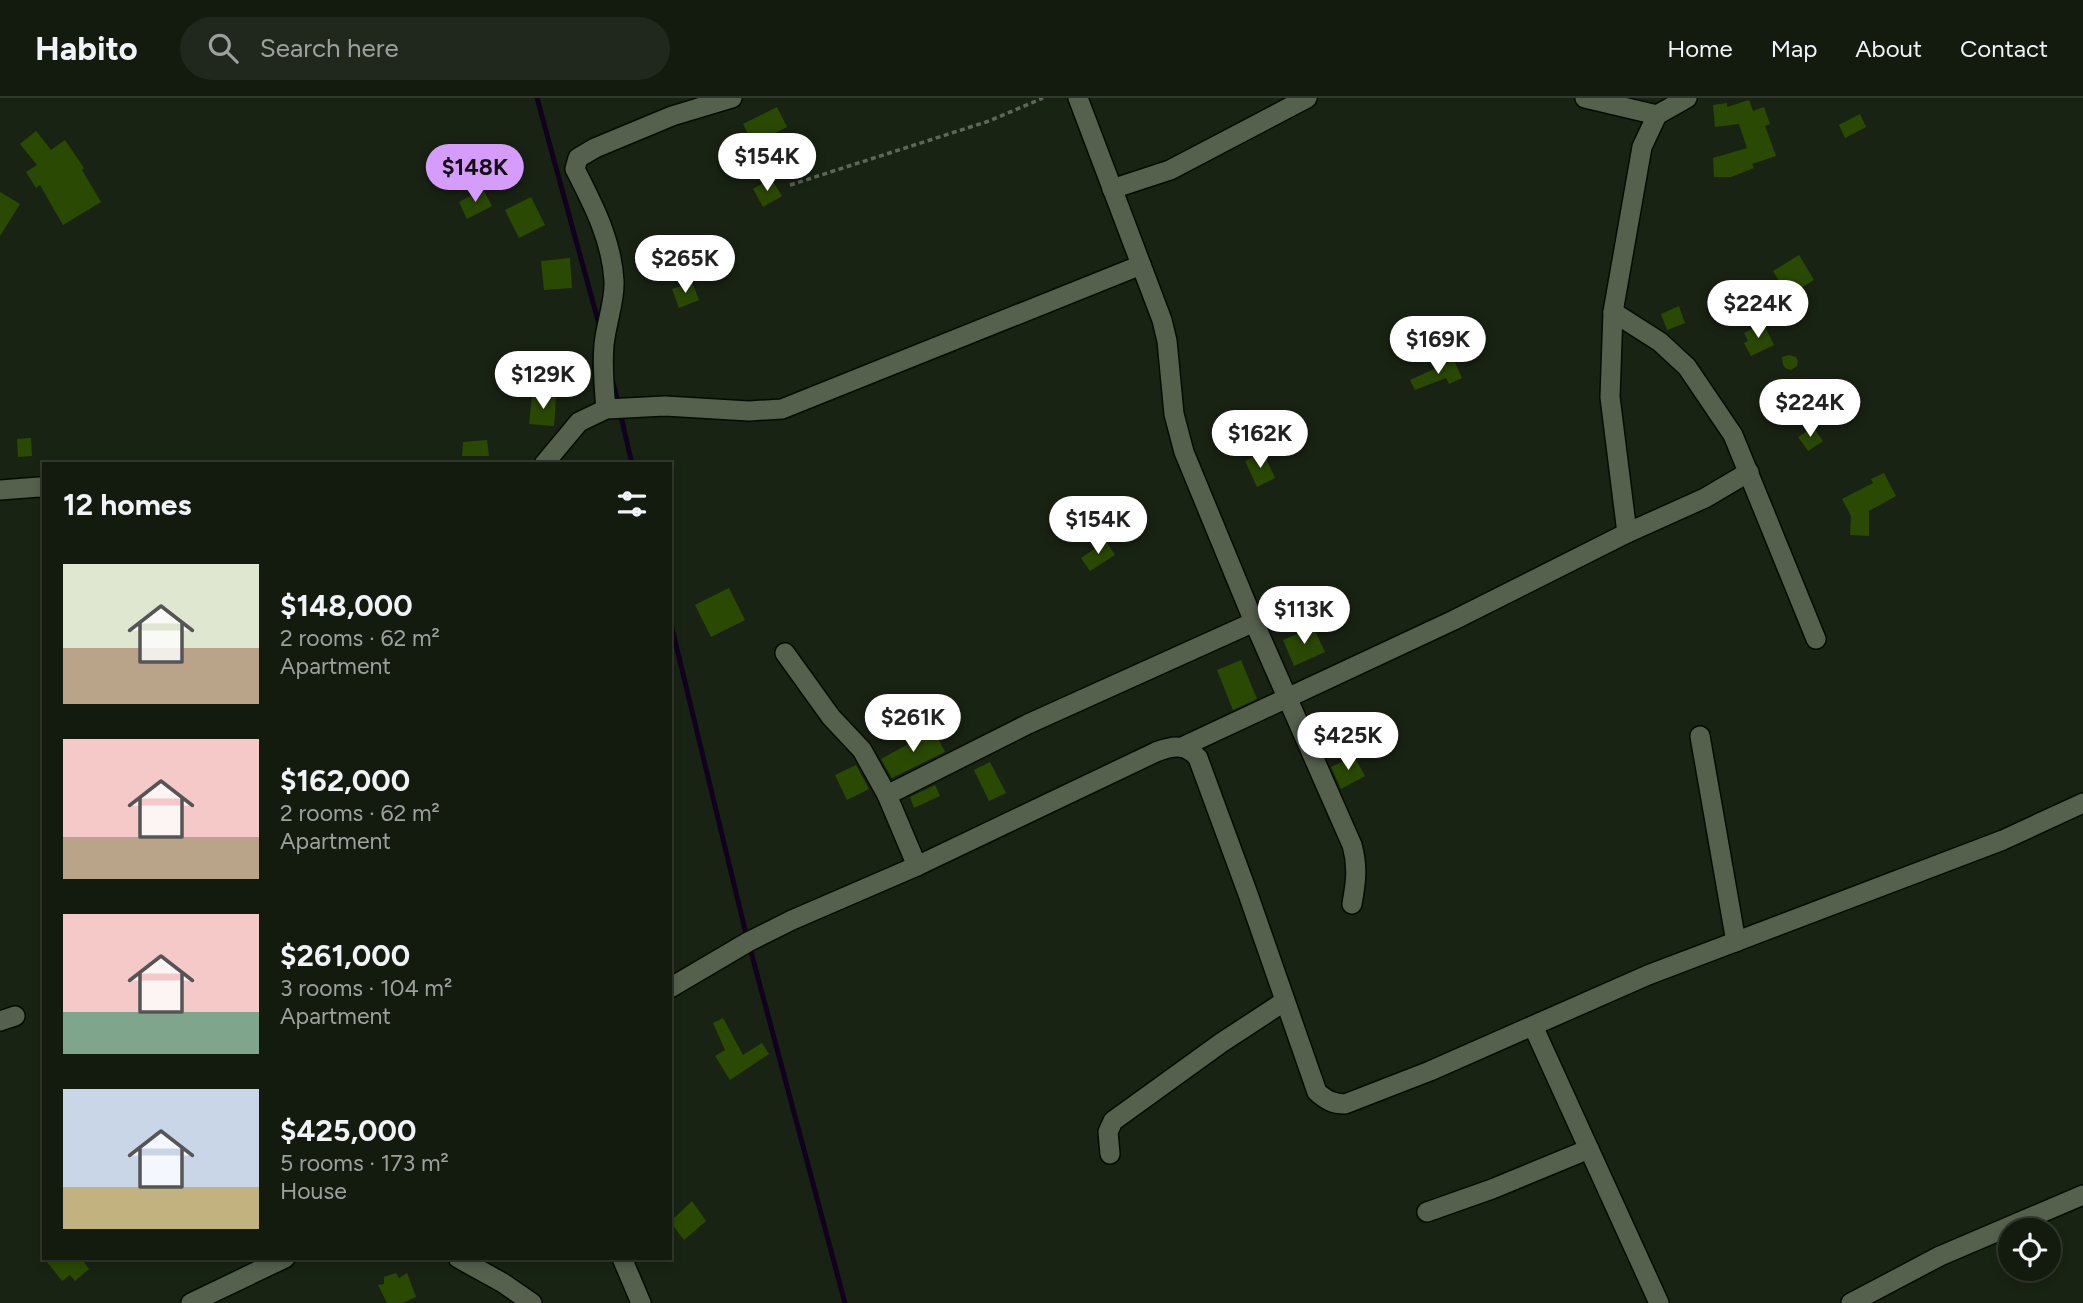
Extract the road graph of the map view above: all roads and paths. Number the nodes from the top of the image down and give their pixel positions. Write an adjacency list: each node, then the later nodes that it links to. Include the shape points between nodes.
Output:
1 (732, 98): 13 (street, via 607,142 575,164 613,265 604,343)
2 (1043, 98): 9 (path, via 989,121)
3 (1078, 98): 10 (street)
4 (1307, 98): 10 (street, via 1170,170)
5 (1585, 98): 7 (street)
6 (1687, 98): 8 (street)
7 (1617, 103): 8 (street)
8 (1657, 115): 12 (street, via 1642,147)
9 (790, 185)
10 (1112, 189): 11 (street)
11 (1142, 265): 13 (street, via 782,409); 19 (street, via 1167,341 1174,414 1184,452)
12 (1613, 312): 15 (street, via 1660,342 1687,367 1733,435); 18 (street, via 1610,397)
13 (606, 409): 14 (street, via 579,422)
14 (546, 462)
15 (1749, 472): 18 (street, via 1705,498); 20 (street)
16 (42, 488): 17 (street)
17 (0, 490)
18 (1627, 533): 22 (street)
19 (1254, 622): 22 (street); 25 (street, via 1028,724)
20 (1816, 639)
21 (785, 653): 25 (street, via 831,717 862,750)
22 (1287, 697): 24 (street); 28 (street, via 1352,845 1357,861)
23 (1700, 736): 29 (street)
24 (1182, 747): 27 (street, via 1156,752); 31 (street, via 1198,758)
25 (887, 795): 27 (street)
26 (2083, 803): 29 (street, via 2003,840)
27 (917, 866): 30 (street, via 781,926)
28 (1352, 904)
29 (1736, 942): 32 (street)
30 (672, 987)
31 (1285, 1001): 32 (street, via 1317,1092 1335,1104 1378,1092); 34 (street, via 1113,1121 1108,1132)
32 (1533, 1026): 33 (street)
33 (1589, 1149): 36 (street); 44 (street)
34 (1110, 1154)
35 (2083, 1195): 40 (street, via 1940,1256)
36 (1427, 1212)
37 (281, 1260): 41 (street)
38 (462, 1260): 42 (street)
39 (623, 1260): 43 (street)
40 (1860, 1301)
41 (191, 1303)
42 (532, 1303)
43 (641, 1303)
44 (1659, 1303)

